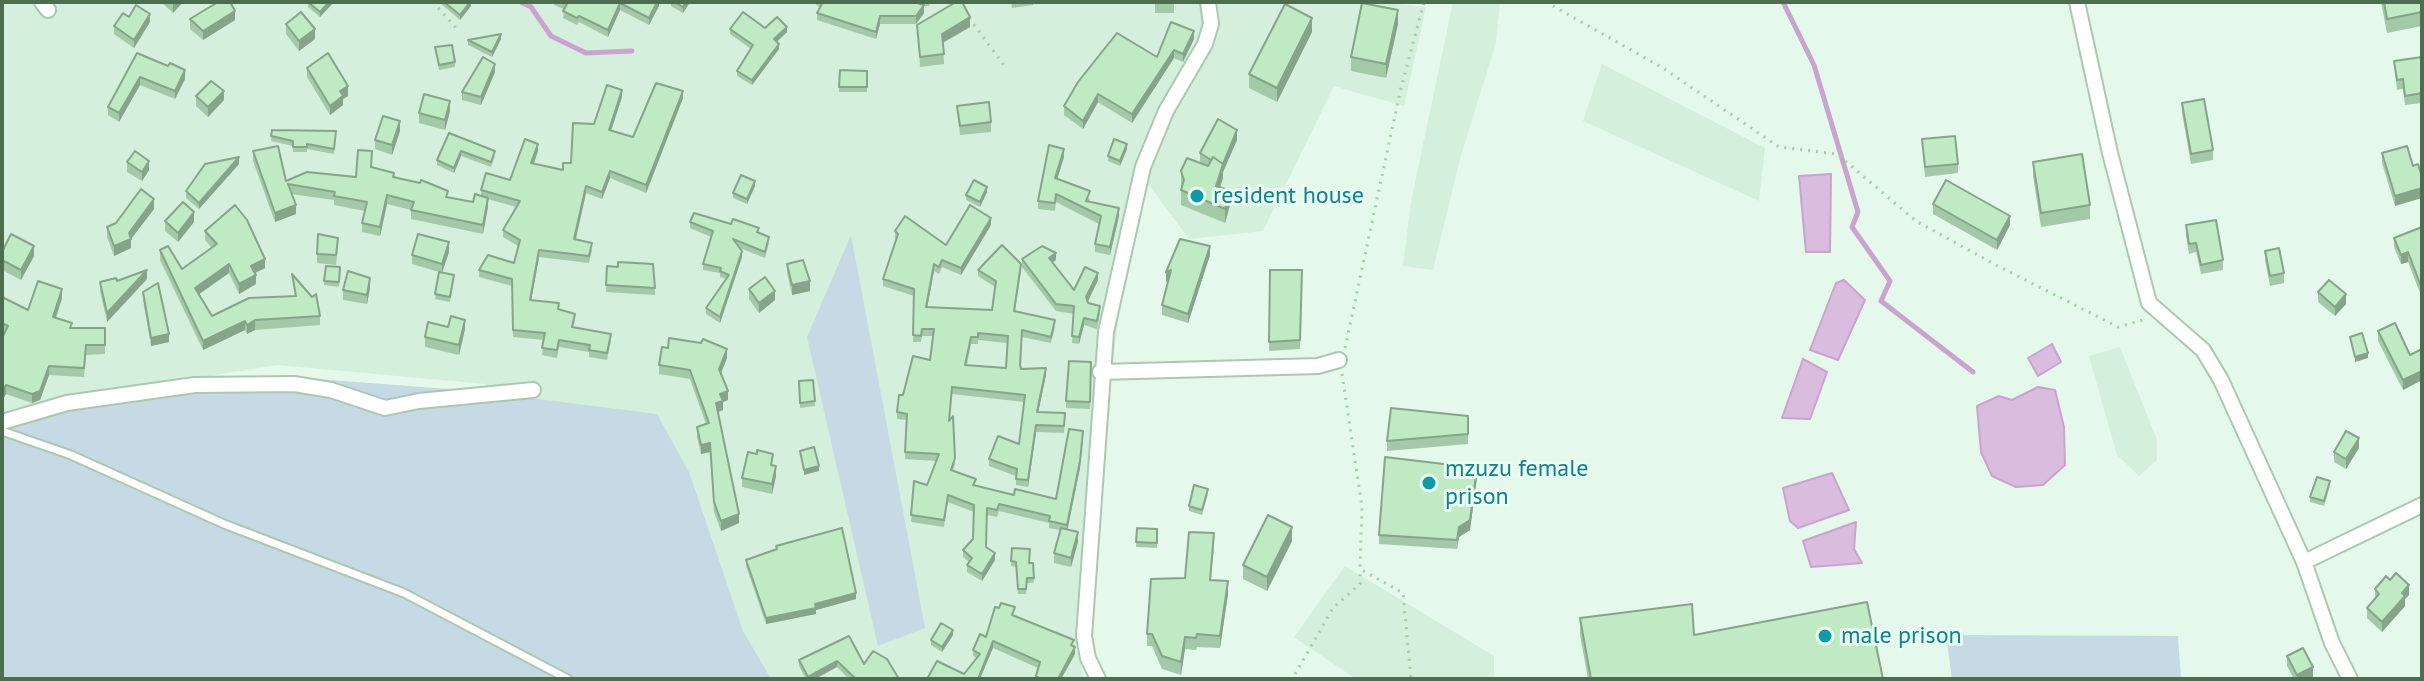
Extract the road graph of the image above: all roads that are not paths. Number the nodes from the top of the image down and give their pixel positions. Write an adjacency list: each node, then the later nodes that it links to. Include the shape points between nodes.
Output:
1 (1208, 2): 4 (street, via 1211,24 1205,44 1166,111 1143,167 1112,294)
2 (2077, 2): 9 (street, via 2146,292 2159,313 2203,350 2221,380)
3 (1339, 360): 4 (street, via 1318,366)
4 (1100, 372): 11 (street, via 1084,636)
5 (533, 390): 6 (street, via 385,408 278,382 195,385 67,403)
6 (2, 422)
7 (2, 431): 10 (lane, via 414,598)
8 (2422, 505): 9 (street)
9 (2304, 562): 12 (street)
10 (568, 679)
11 (1098, 679)
12 (2350, 679)

